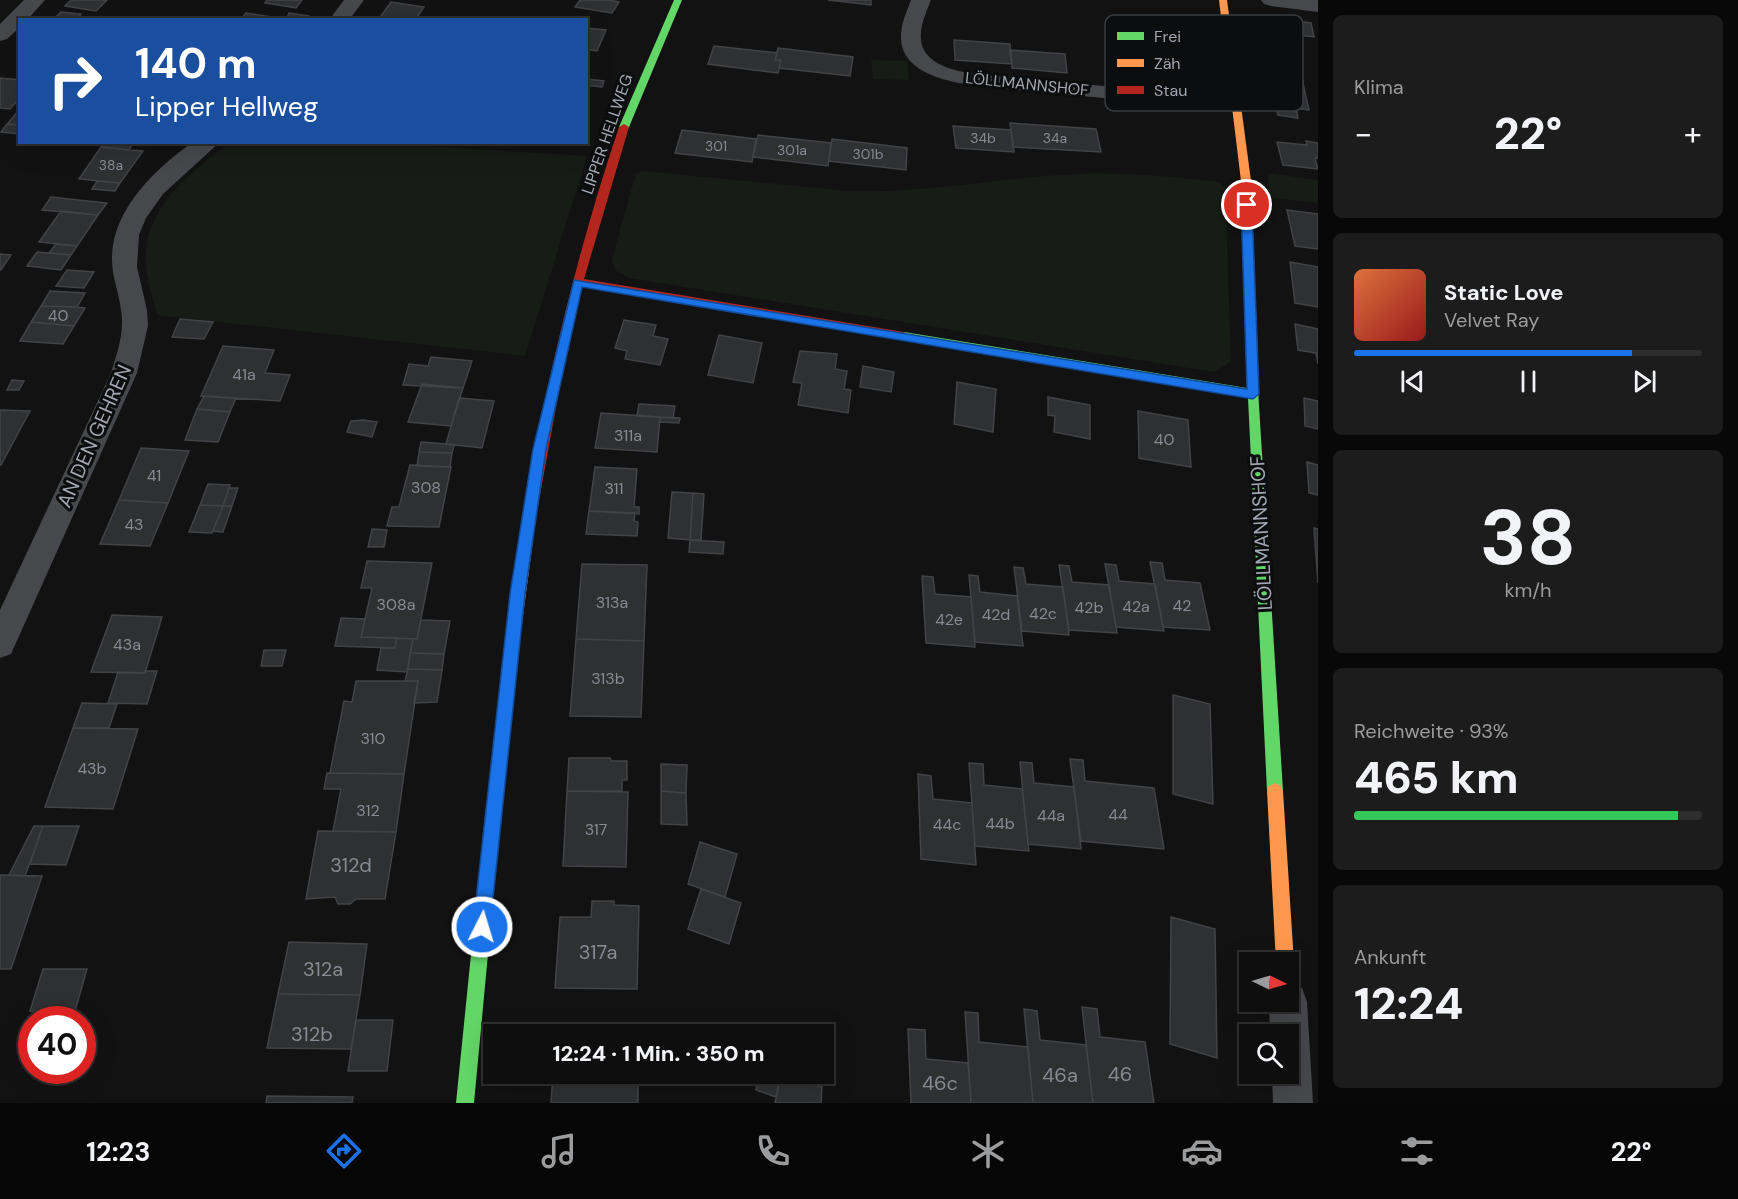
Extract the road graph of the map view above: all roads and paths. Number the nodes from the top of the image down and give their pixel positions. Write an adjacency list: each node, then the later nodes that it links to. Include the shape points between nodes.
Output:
1 (35, 0): 10 (street)
2 (354, 0): 9 (street)
3 (678, 0): 14 (street, LIPPER HELLWEG, via 612,163)
4 (921, 0): 11 (street, LÖLLMANNSHOF, via 911,40 923,61 937,70 959,78)
5 (1223, 0): 8 (street, LÖLLMANNSHOF)
6 (1271, 0): 7 (street)
7 (1318, 6)
8 (1225, 15)
9 (340, 18)
10 (0, 35)
11 (1105, 92)
12 (1237, 111): 15 (street, LÖLLMANNSHOF, via 1246,181)
13 (207, 144): 16 (street, AN DEN GEHREN, via 163,179 134,220 124,252 135,312 124,373)
14 (578, 282): 15 (street); 19 (street, LIPPER HELLWEG, via 539,449 514,616)
15 (1253, 394): 17 (street, LÖLLMANNSHOF)
16 (0, 644)
17 (1285, 952)
18 (1288, 1012): 20 (street)
19 (465, 1103)
20 (1293, 1103)

